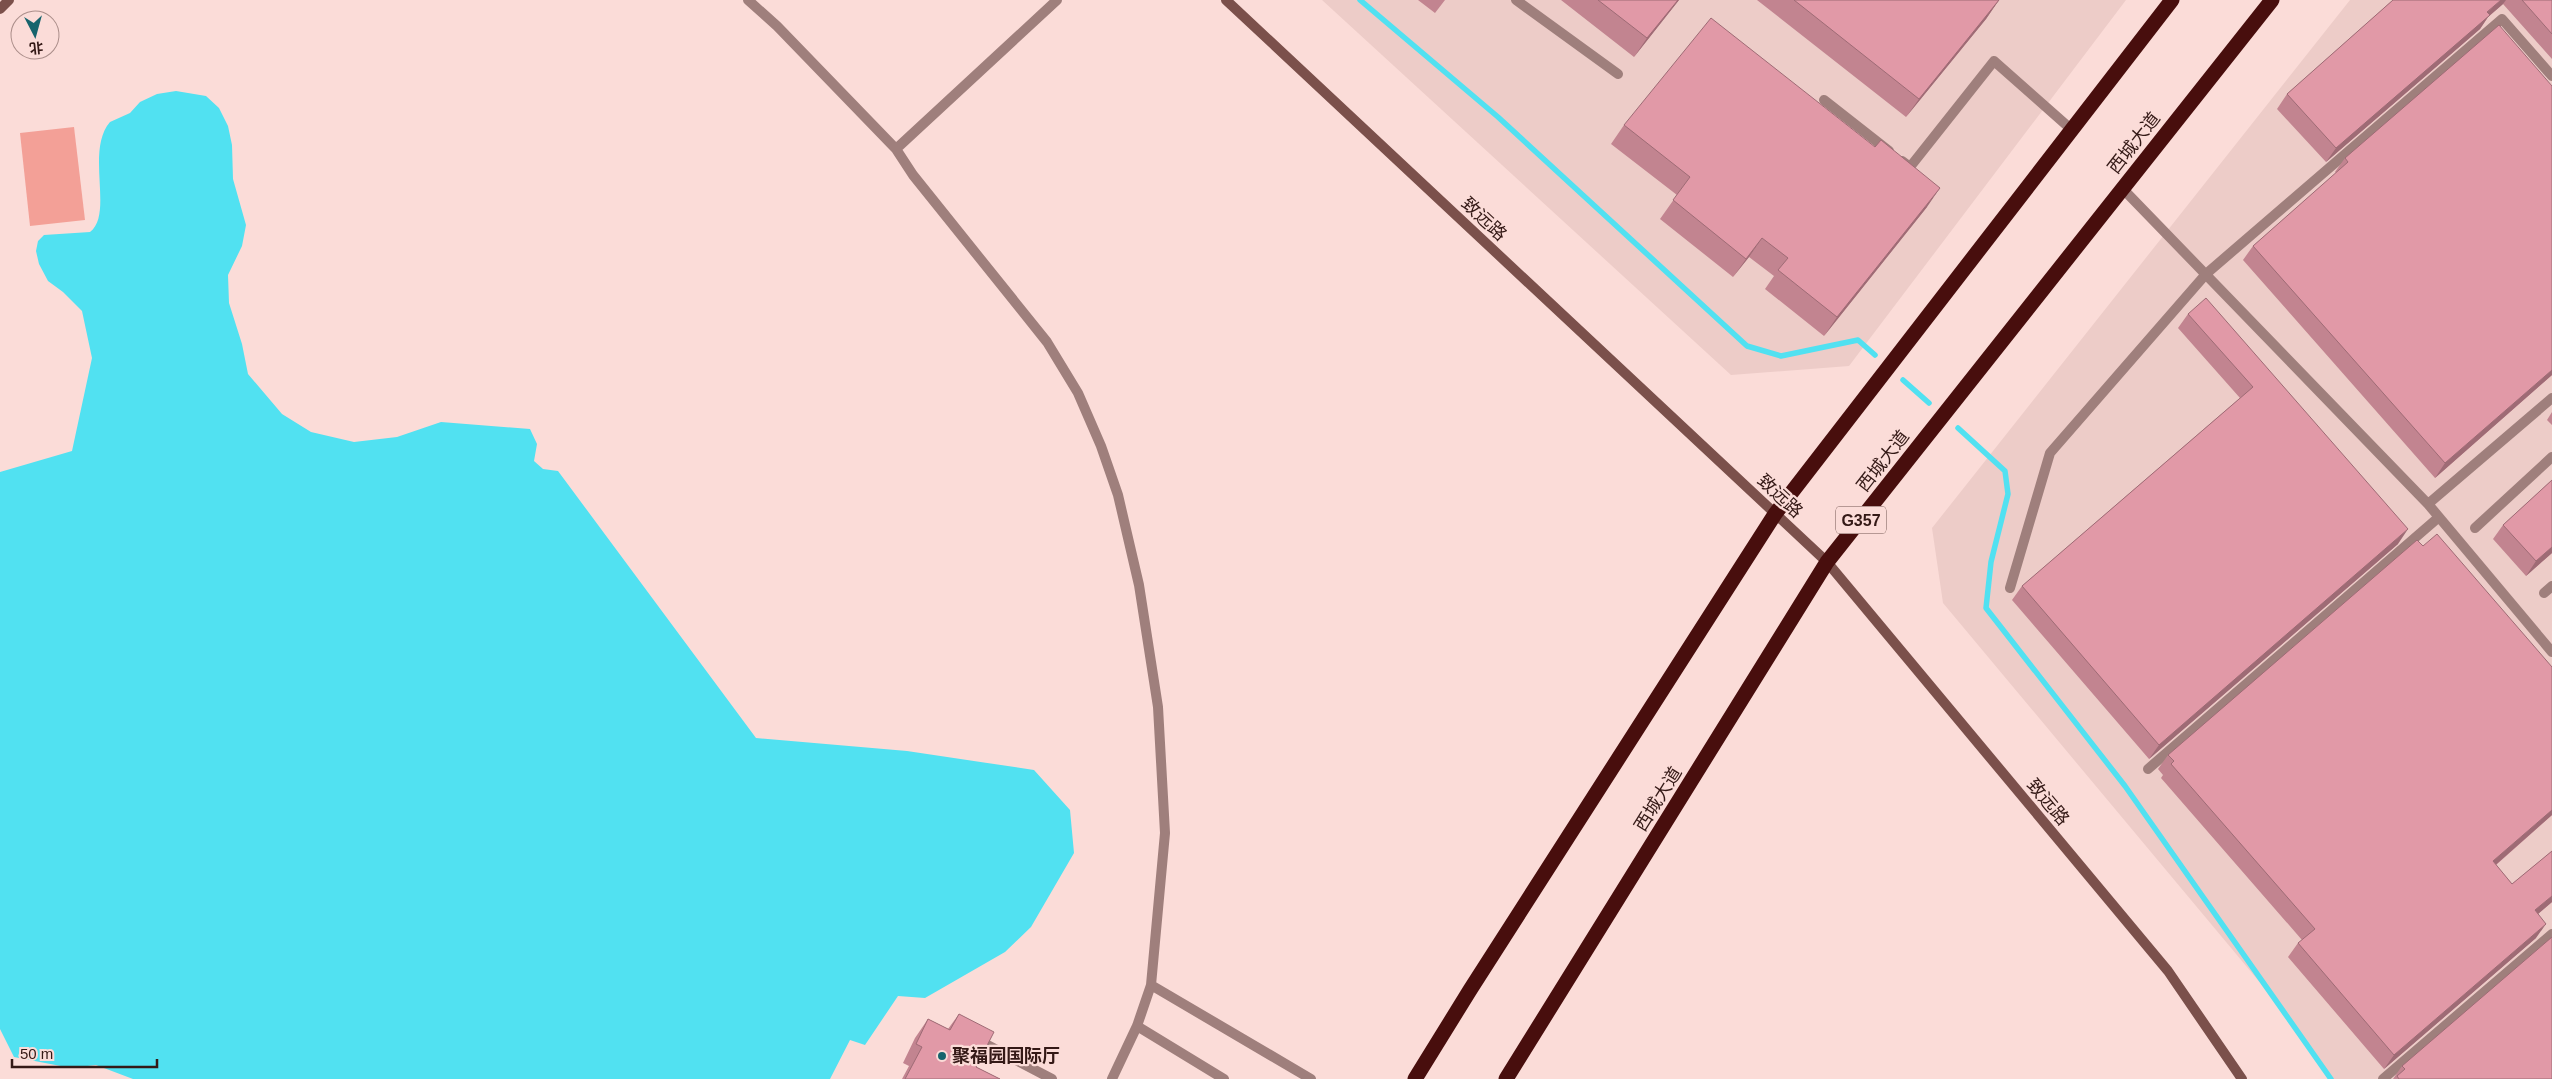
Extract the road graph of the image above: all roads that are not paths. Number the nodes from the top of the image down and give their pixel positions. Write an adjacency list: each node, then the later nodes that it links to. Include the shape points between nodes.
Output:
1 (9, 0): 9 (main road)
2 (748, 0): 15 (street)
3 (1057, 0): 15 (street)
4 (1226, 0): 10 (main road, 致远路)
5 (1242, 0): 10 (main road)
6 (1516, 0): 11 (street)
7 (2172, 0): 14 (highway)
8 (2272, 0): 16 (highway, 西城大道 / G357)
9 (0, 9)
10 (1235, 9): 21 (main road, 致远路)
11 (1618, 74)
12 (2552, 76): 17 (street, via 2502,19)
13 (1824, 100): 14 (street, via 1910,167 1994,60)
14 (2072, 130): 21 (highway)
15 (896, 149): 29 (street, via 913,176 1047,342 1078,393 1102,446 1118,495 1139,585 1158,707 1165,832)
16 (2123, 189): 17 (street); 24 (highway, 西城大道 / G357)
17 (2206, 274): 20 (street); 25 (street, via 2050,453)
18 (2552, 398): 20 (street)
19 (2552, 457): 23 (street)
20 (2428, 504): 22 (street)
21 (1775, 514): 24 (main road, 致远路); 36 (highway)
22 (2440, 517): 26 (street); 27 (street)
23 (2475, 528)
24 (1827, 562): 37 (highway, 西城大道 / G357); 38 (main road, 致远路, via 2168,971)
25 (2010, 588)
26 (2552, 652)
27 (2148, 769)
28 (2552, 934): 39 (street)
29 (1151, 986): 30 (street); 35 (street)
30 (1138, 1026): 33 (street); 34 (street)
31 (964, 1034): 32 (street)
32 (1052, 1079)
33 (1112, 1079)
34 (1224, 1079)
35 (1311, 1079)
36 (1416, 1079)
37 (1506, 1079)
38 (2242, 1079)
39 (2383, 1079)

